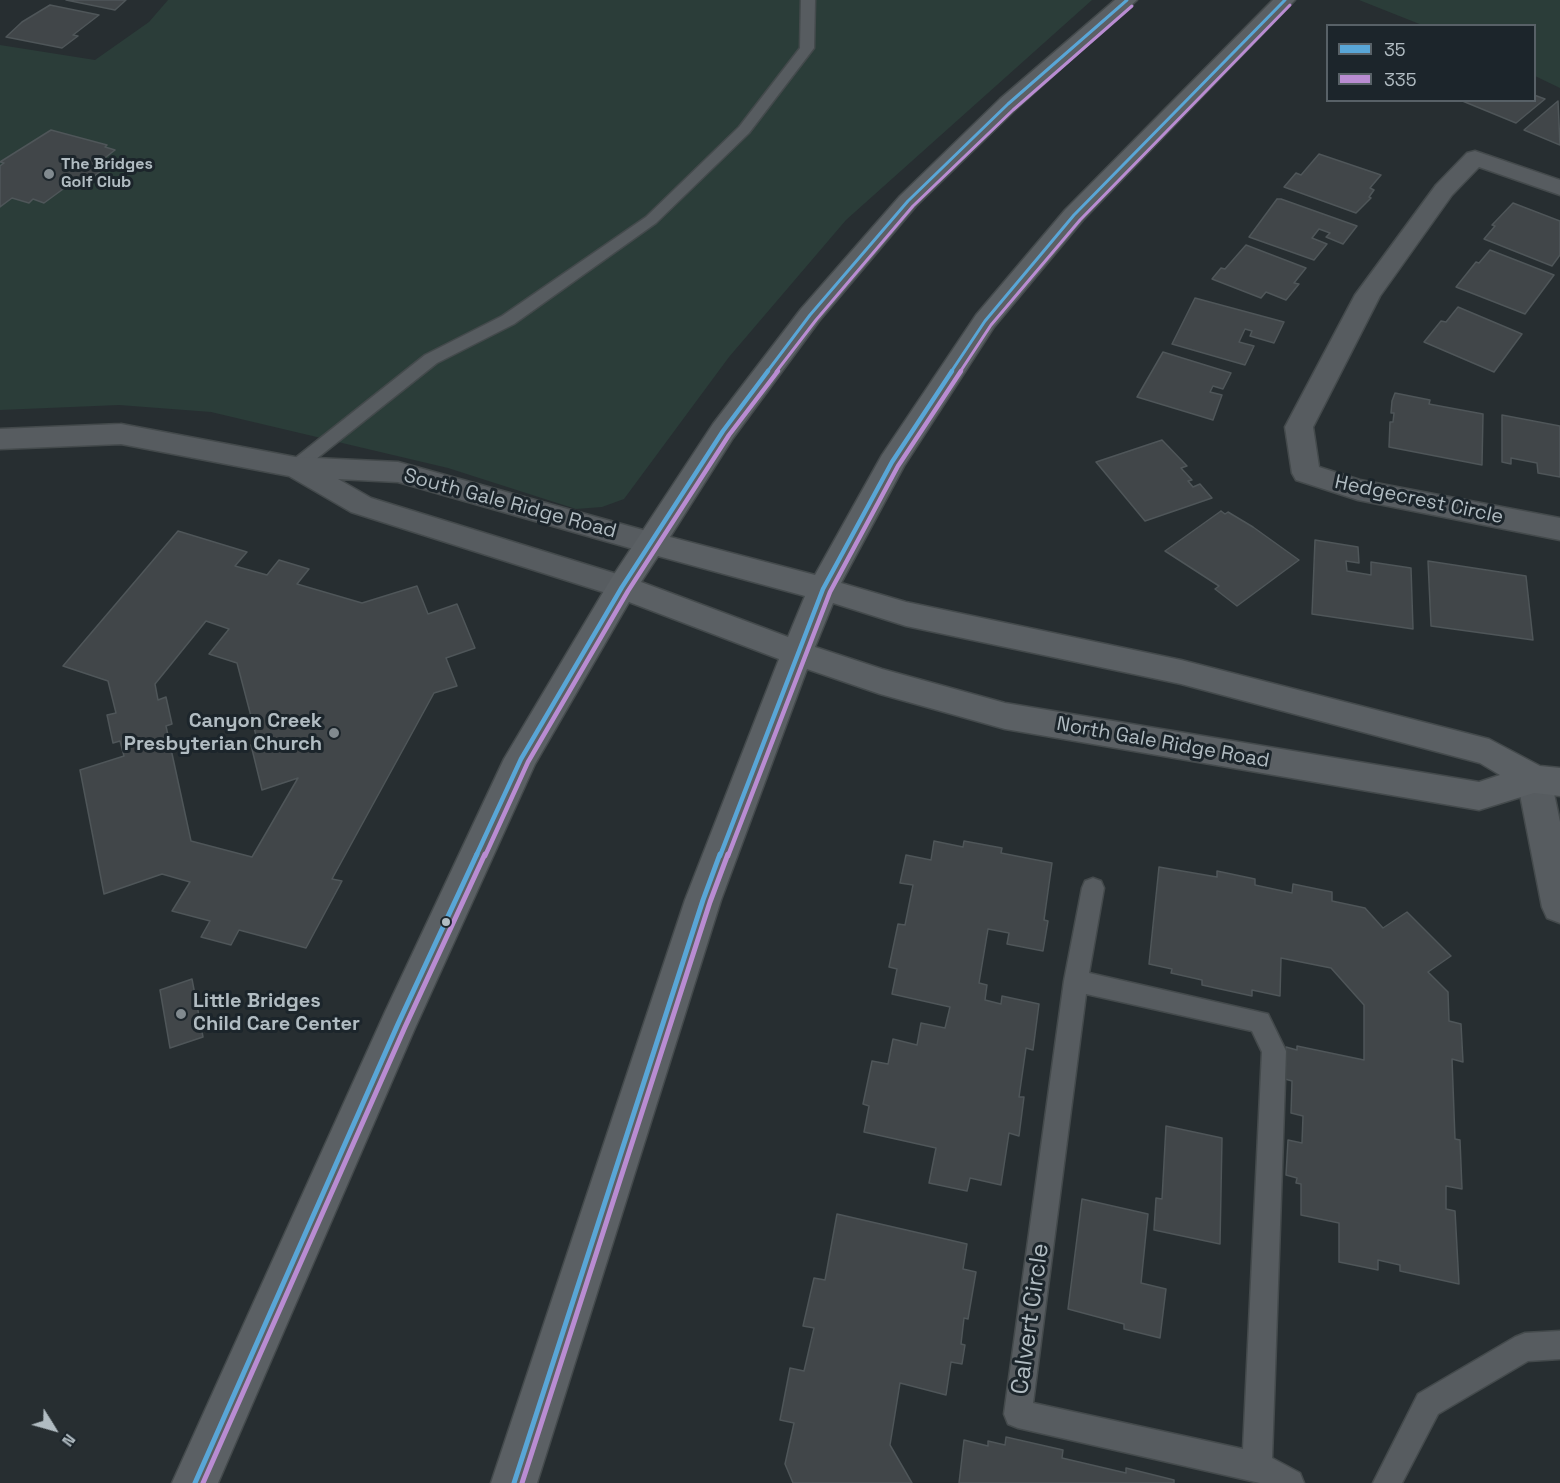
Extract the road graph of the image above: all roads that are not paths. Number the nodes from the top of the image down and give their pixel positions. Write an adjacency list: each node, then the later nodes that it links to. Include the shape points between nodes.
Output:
1 (808, 0): 6 (lane, via 807,48 744,130 651,220 508,320 431,359)
2 (1127, 0): 8 (main road, via 1008,104 908,201 810,315 723,431)
3 (1285, 0): 10 (main road, via 1074,215 985,321 892,462)
4 (1560, 188): 7 (street, Hedgecrest Circle, via 1475,158 1444,190 1368,295 1299,427 1306,473 1358,490)
5 (0, 439): 6 (street, South Gale Ridge Road, via 121,434)
6 (295, 467): 8 (street, South Gale Ridge Road, via 398,472); 9 (street, South Gale Ridge Road, via 360,505)
7 (1560, 529)
8 (651, 543): 9 (main road); 10 (main road)
9 (622, 587): 11 (main road, North Gale Ridge Road); 18 (main road, via 521,759 393,1035)
10 (823, 589): 11 (main road); 12 (main road, via 906,614 1181,672 1490,752)
11 (797, 654): 12 (main road, North Gale Ridge Road, via 1005,716 1479,796); 19 (main road, via 703,900)
12 (1547, 781): 14 (street)
13 (1093, 888): 15 (lane, Calvert Circle)
14 (1560, 907)
15 (1076, 981): 17 (lane, via 1260,1023 1274,1051); 17 (lane, Calvert Circle, via 1018,1414)
16 (1560, 1345): 21 (lane, via 1525,1347 1428,1404)
17 (1257, 1466): 20 (lane, Calvert Circle)
18 (195, 1483)
19 (514, 1483)
20 (1290, 1483)
21 (1387, 1483)

